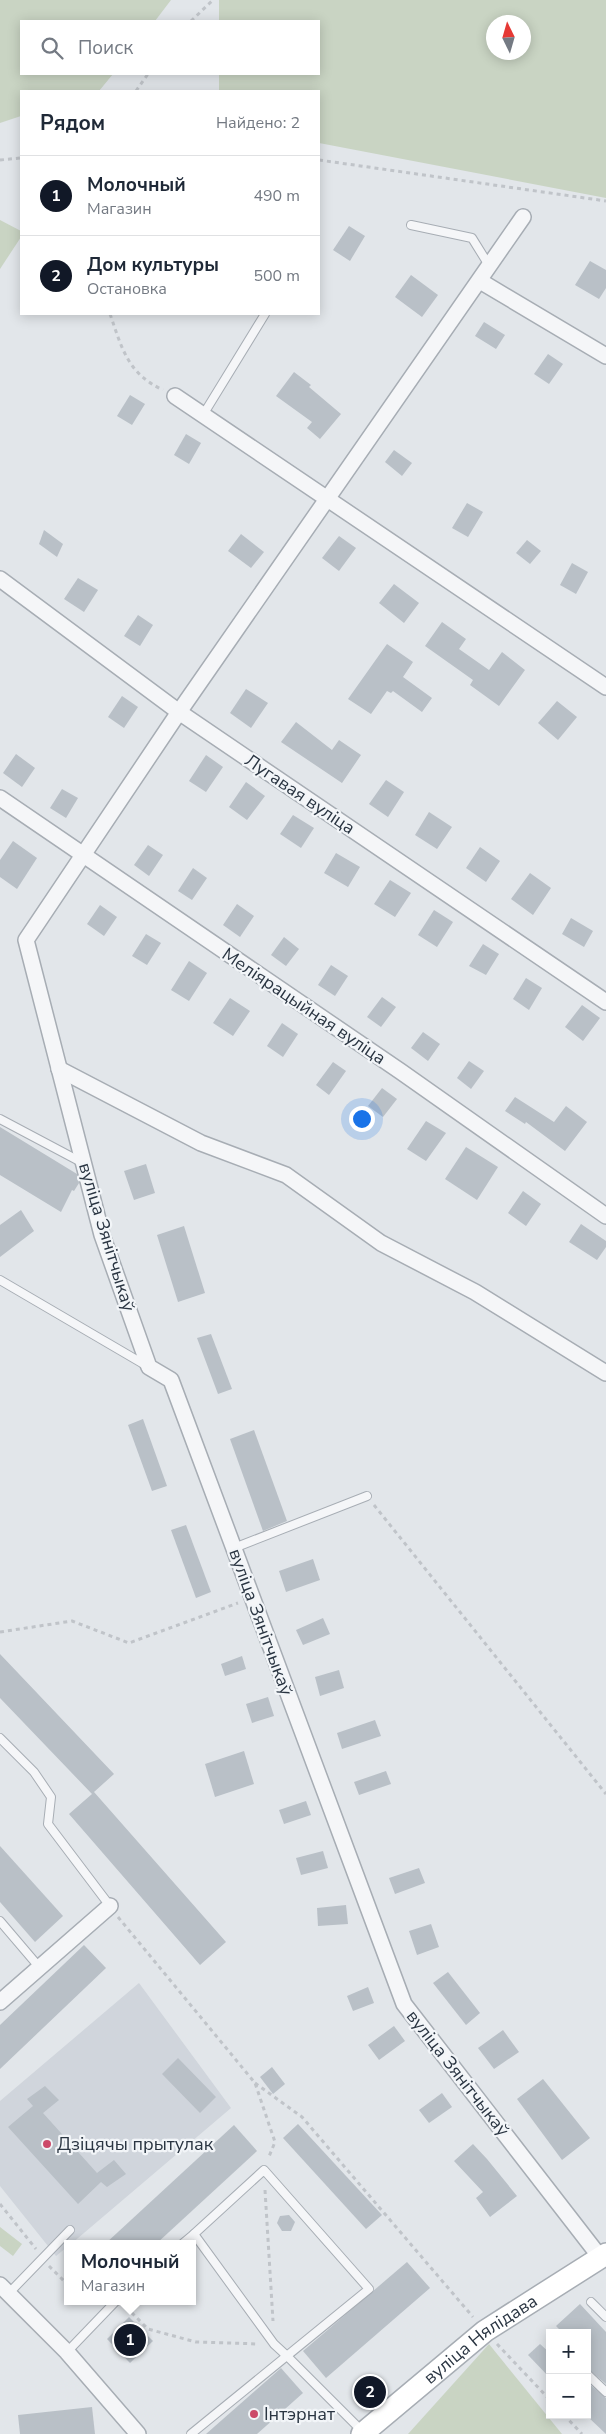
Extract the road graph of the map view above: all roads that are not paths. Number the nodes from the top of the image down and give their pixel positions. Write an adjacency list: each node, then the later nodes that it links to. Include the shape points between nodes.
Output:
1 (523, 217): 3 (street)
2 (411, 225): 3 (lane, via 472,238)
3 (490, 267): 4 (street)
4 (480, 281): 6 (street); 9 (street)
5 (264, 315): 8 (lane)
6 (606, 356)
7 (175, 396): 8 (street)
8 (203, 415): 9 (street)
9 (327, 498): 11 (street); 12 (street)
10 (0, 579): 12 (street, Лугавая вуліца)
11 (606, 687)
12 (179, 712): 14 (street); 15 (street, Лугавая вуліца)
13 (0, 798): 14 (street, Меліярацыйная вуліца)
14 (82, 856): 16 (street, вуліца Зянітчыкаў, via 26,940); 19 (street, Меліярацыйная вуліца, via 400,1071)
15 (606, 1002)
16 (59, 1069): 18 (street, вуліца Зянітчыкаў); 22 (street, via 201,1144 286,1175 381,1244 475,1292)
17 (0, 1119): 18 (lane)
18 (83, 1163): 21 (street, вуліца Зянітчыкаў, via 102,1235)
19 (606, 1216)
20 (0, 1280): 21 (lane)
21 (149, 1367): 24 (street, вуліца Зянітчыкаў, via 171,1380)
22 (606, 1373)
23 (367, 1496): 24 (lane)
24 (234, 1548): 33 (street, вуліца Зянітчыкаў, via 404,2004)
25 (0, 1738): 26 (lane, via 34,1772 51,1797 48,1824)
26 (110, 1906): 28 (street)
27 (0, 1921): 28 (lane)
28 (40, 1968): 29 (street)
29 (0, 2002)
30 (70, 2230): 34 (lane, via 43,2258)
31 (194, 2234): 32 (lane); 39 (lane, via 274,2344); 39 (lane, via 264,2170 369,2289)
32 (187, 2240)
33 (603, 2255): 42 (street, вуліца Нялідава, via 484,2331)
34 (4, 2289): 38 (street)
35 (591, 2302): 37 (lane)
36 (114, 2305): 38 (lane)
37 (606, 2317)
38 (67, 2352): 43 (street)
39 (287, 2356): 42 (lane); 44 (lane)
40 (591, 2378): 41 (lane)
41 (606, 2392)
42 (363, 2433)
43 (138, 2434)
44 (191, 2434)

